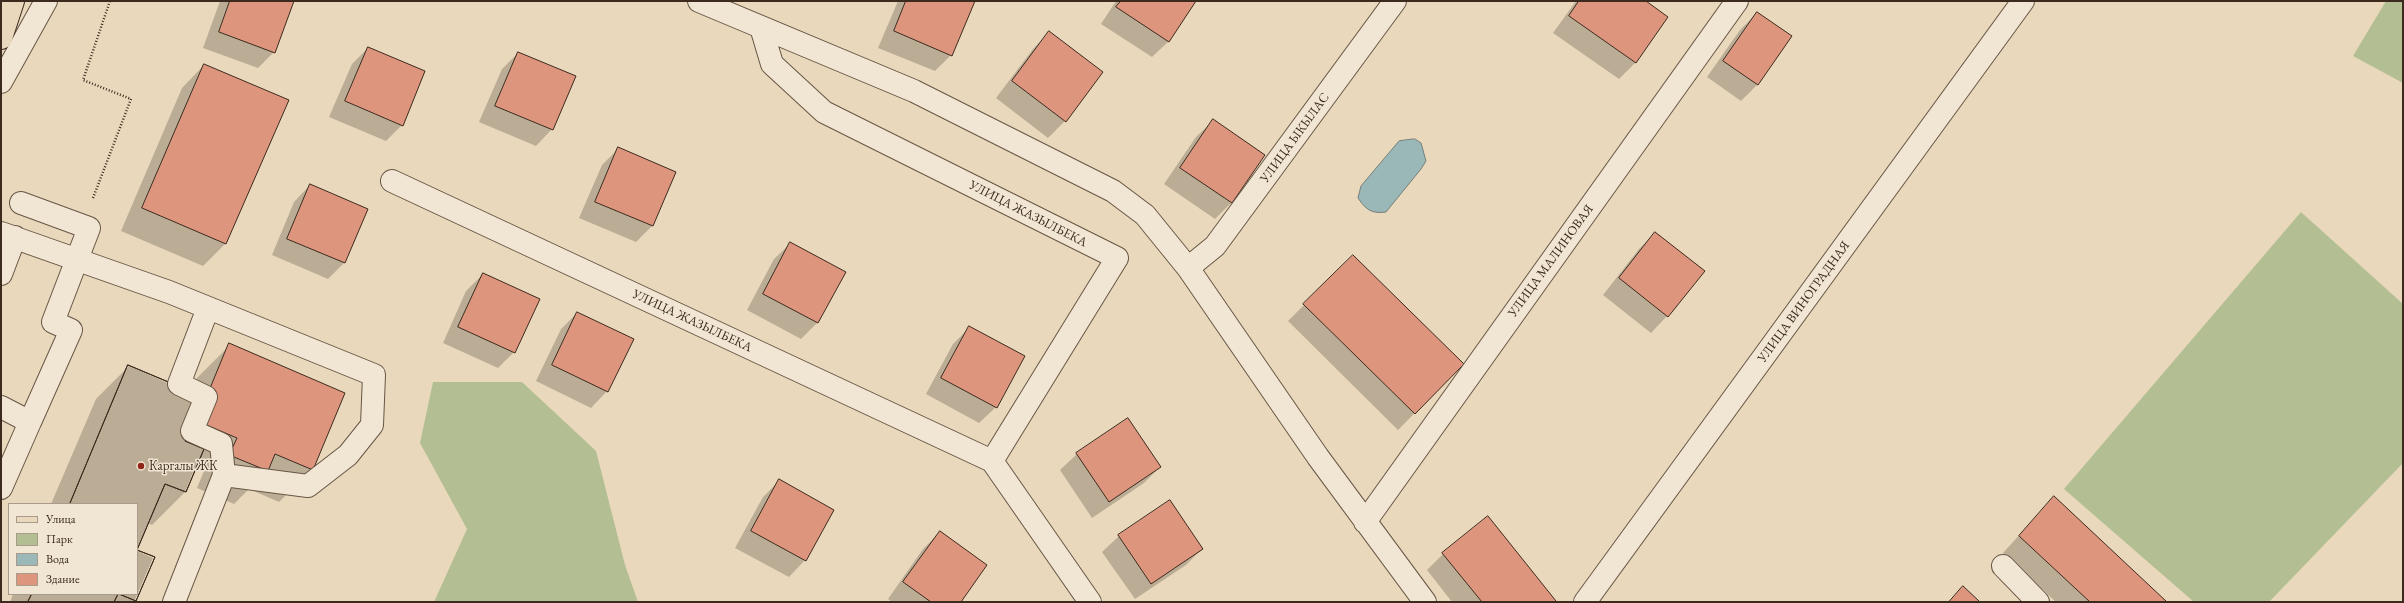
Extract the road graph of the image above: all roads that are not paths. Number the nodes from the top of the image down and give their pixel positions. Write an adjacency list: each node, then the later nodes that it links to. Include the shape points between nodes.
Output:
1 (13, 1): 8 (main road)
2 (46, 1): 9 (street)
3 (699, 1): 7 (street)
4 (1395, 1): 14 (street, УЛИЦА ЫКЫЛАС, via 1215,246)
5 (1737, 1): 22 (street, УЛИЦА МАЛИНОВАЯ)
6 (2023, 1): 27 (street, УЛИЦА ВИНОГРАДНАЯ)
7 (760, 27): 14 (street, via 914,91 1113,191 1145,215); 19 (street, УЛИЦА ЖАЗЫЛБЕКА, via 772,64 824,112 1117,258)
8 (1, 38)
9 (1, 82)
10 (392, 181): 19 (street, УЛИЦА ЖАЗЫЛБЕКА)
11 (21, 203): 13 (street, via 89,228)
12 (8, 235): 13 (street); 15 (street)
13 (78, 259): 16 (street); 18 (street, via 53,322 71,330)
14 (1188, 268): 22 (street)
15 (1, 274)
16 (208, 308): 20 (street, via 178,384 206,397 192,432 221,444); 20 (street, via 374,375 372,425 348,456 308,486)
17 (1, 407): 18 (street)
18 (30, 422): 21 (street)
19 (992, 461): 25 (street)
20 (224, 475): 24 (street)
21 (1, 488)
22 (1365, 522): 26 (street)
23 (2003, 566): 28 (street)
24 (174, 602)
25 (1090, 602)
26 (1425, 602)
27 (1585, 602)
28 (2038, 602)

